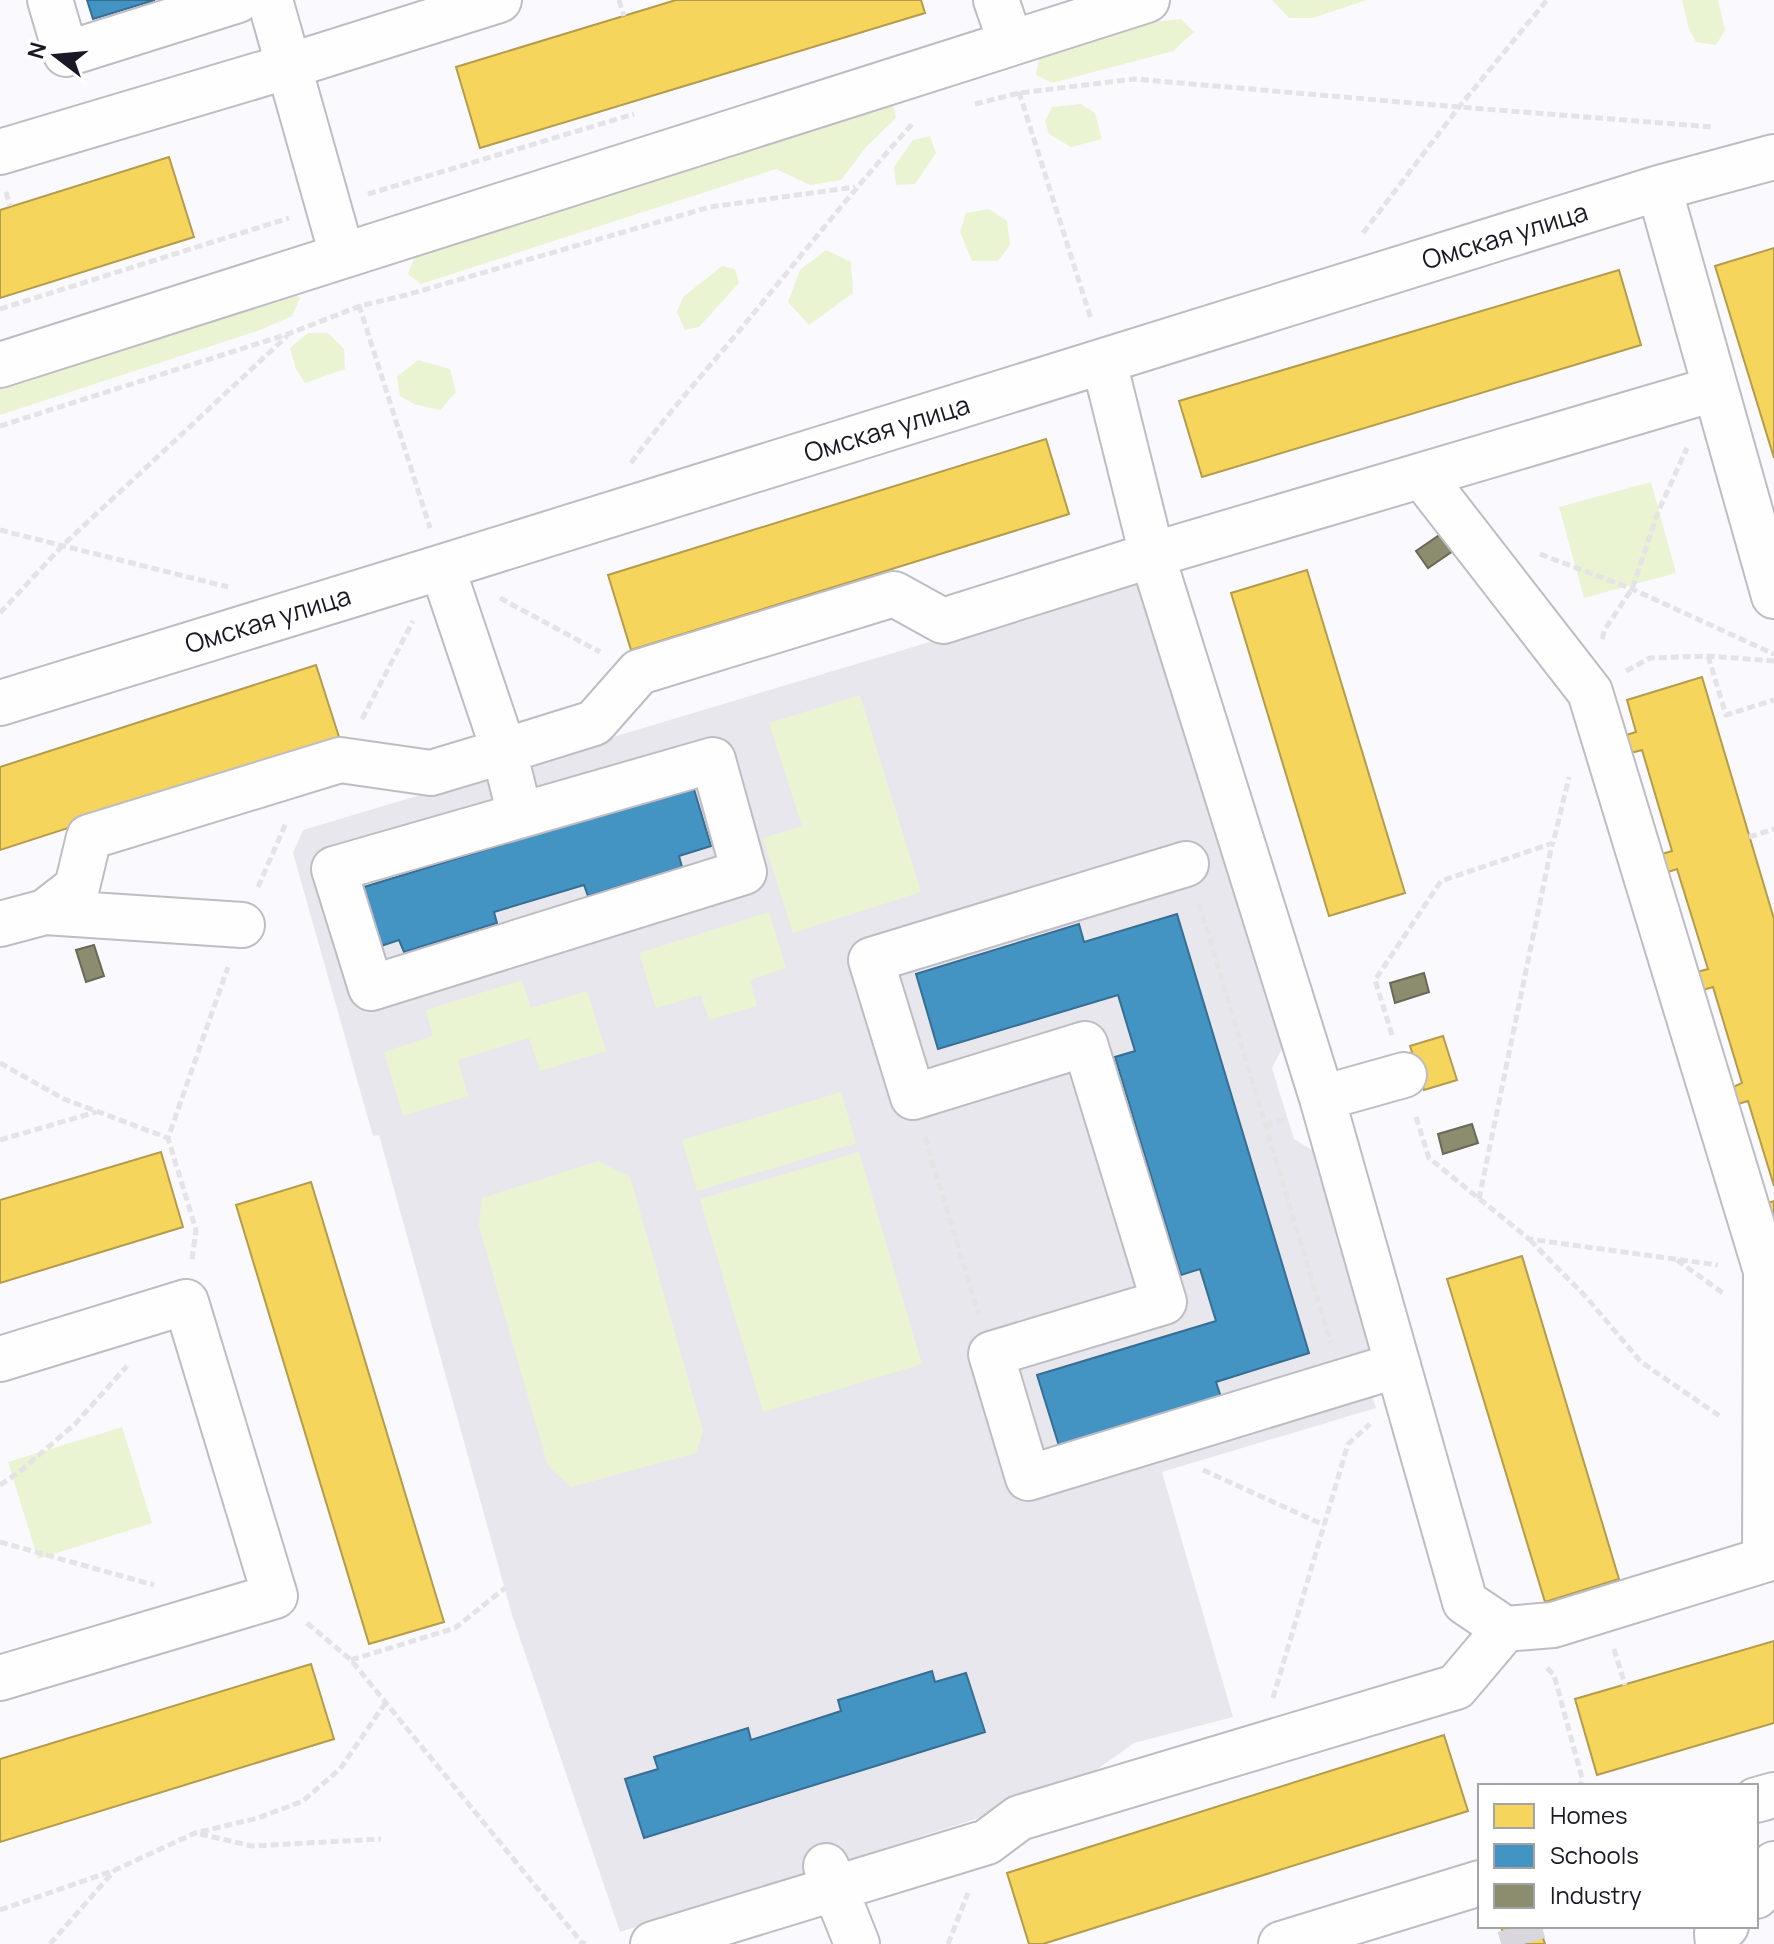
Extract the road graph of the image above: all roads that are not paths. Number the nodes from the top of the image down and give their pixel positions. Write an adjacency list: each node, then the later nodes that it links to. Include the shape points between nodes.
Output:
1 (50, 0): 2 (street, via 66,54)
2 (238, 0)
3 (270, 0): 8 (street)
4 (499, 0): 8 (street)
5 (996, 0): 7 (street)
6 (1147, 0): 7 (street)
7 (1011, 43): 12 (street)
8 (289, 66): 9 (street); 12 (street)
9 (0, 152)
10 (1774, 157): 11 (street, Омская улица)
11 (1659, 188): 13 (street, Омская улица); 15 (street)
12 (342, 255): 14 (street)
13 (1104, 362): 17 (street); 18 (street, Омская улица)
14 (0, 365)
15 (1714, 389): 16 (street); 19 (street)
16 (1423, 477): 17 (street); 31 (street, via 1590,692 1766,1271)
17 (1152, 555): 21 (street, via 943,621 894,594 639,672 594,723); 28 (street)
18 (442, 567): 20 (street, Омская улица); 21 (street)
19 (1774, 596)
20 (0, 703)
21 (504, 751): 22 (street); 24 (street, via 431,773 340,760 89,837 77,887)
22 (520, 815): 22 (street, via 334,869 371,988 744,872 713,760)
23 (1186, 864): 30 (street, via 871,960 913,1097 1085,1044 1164,1302 991,1354 1028,1478 1343,1382)
24 (45, 912): 25 (street); 26 (street)
25 (0, 924)
26 (242, 925)
27 (1404, 1075): 28 (street)
28 (1322, 1098): 30 (street)
29 (0, 1359): 33 (street, via 186,1302 275,1596)
30 (1401, 1378): 32 (street, via 1465,1602)
31 (1769, 1558): 32 (street, via 1553,1625)
32 (1505, 1629): 35 (street, via 1456,1687 1019,1818 987,1842)
33 (0, 1678)
34 (1774, 1864): 37 (street)
35 (830, 1878): 38 (street); 39 (street)
36 (1478, 1884): 40 (street)
37 (1758, 1892)
38 (653, 1944)
39 (857, 1944)
40 (1281, 1944)

